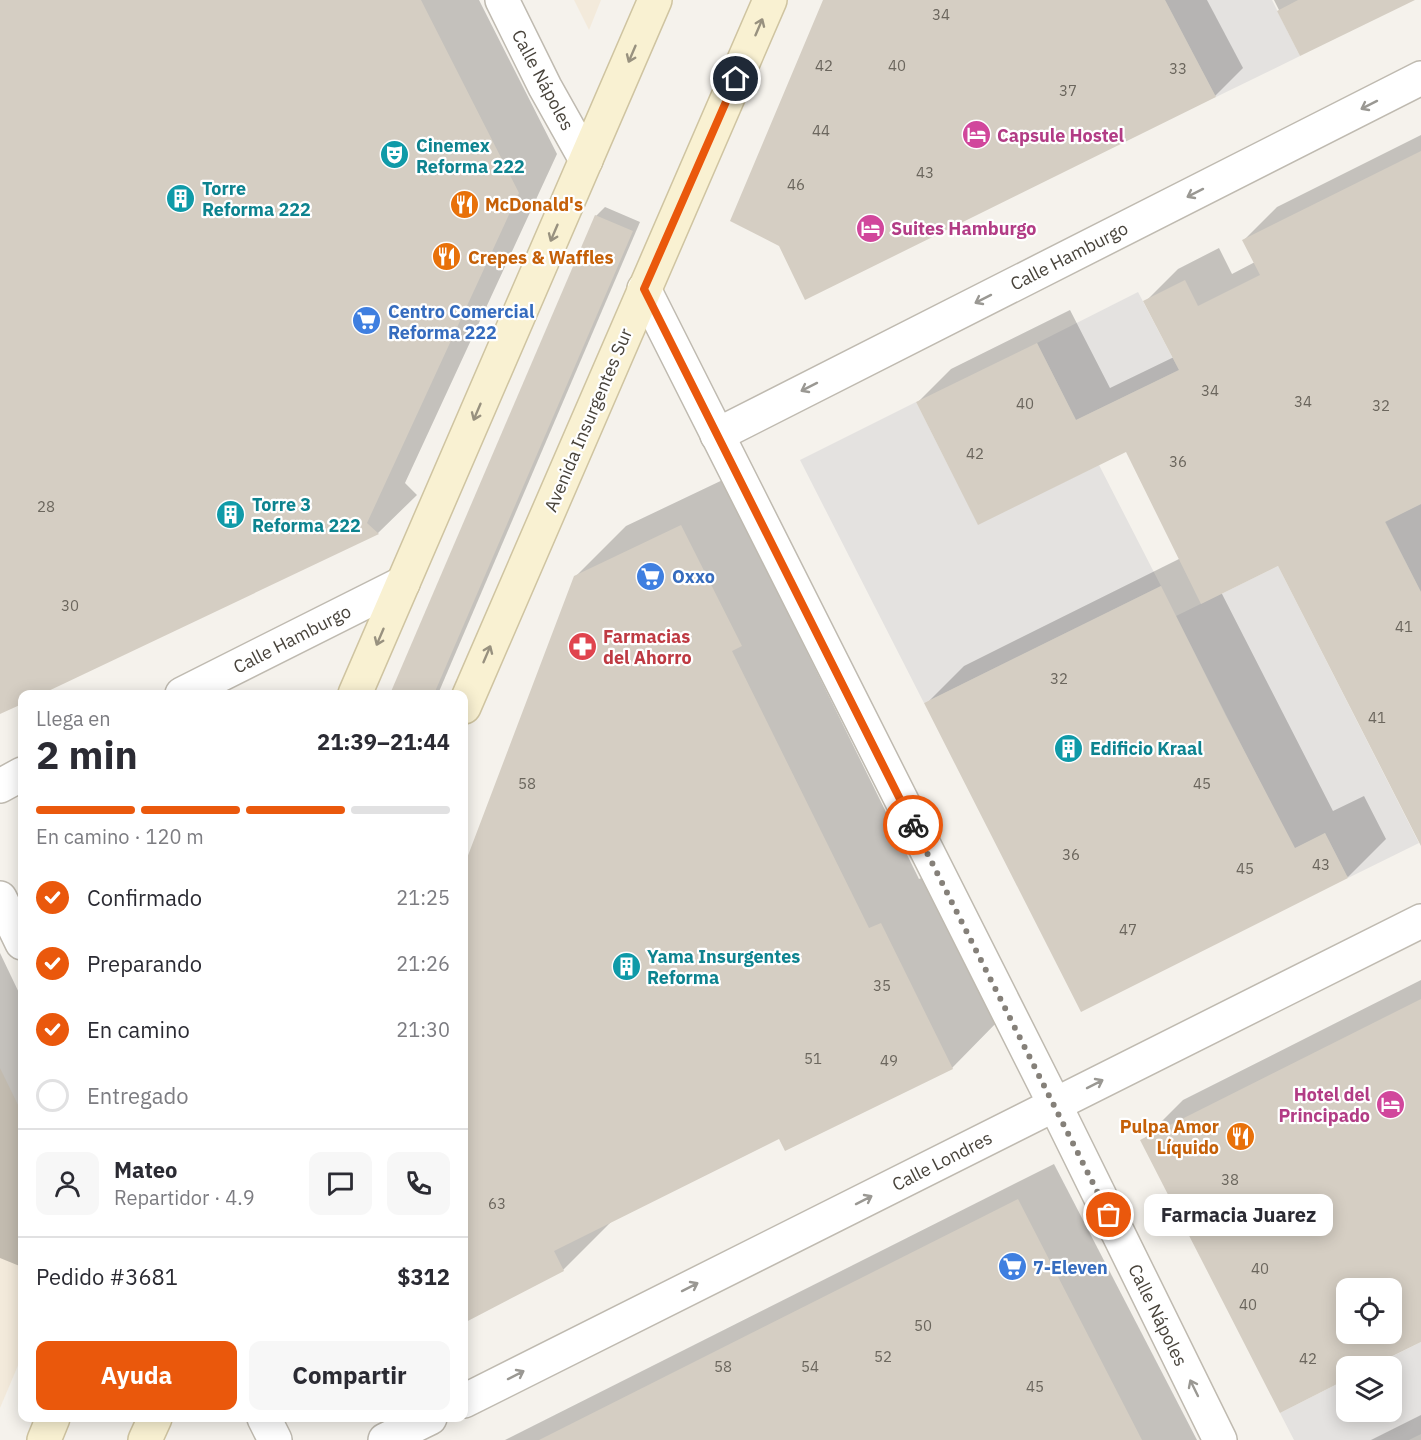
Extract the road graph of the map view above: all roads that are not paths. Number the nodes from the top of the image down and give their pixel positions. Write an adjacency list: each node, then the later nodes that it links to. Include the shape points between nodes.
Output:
1 (502, 0): 5 (street, Calle Nápoles)
2 (655, 0): 5 (main road, one-way to 5)
3 (770, 0): 6 (main road, Avenida Insurgentes Sur, one-way to 3)
4 (1421, 78): 7 (street, Calle Hamburgo, one-way to 7)
5 (586, 160): 8 (main road, one-way to 8)
6 (644, 289): 7 (street, Calle Nápoles); 11 (main road, Avenida Insurgentes Sur, one-way to 6)
7 (717, 435): 17 (street, Calle Nápoles)
8 (403, 583): 9 (street, Calle Hamburgo); 10 (main road, one-way to 10)
9 (190, 690)
10 (357, 690)
11 (468, 698)
12 (18, 776): 13 (street)
13 (0, 786)
14 (0, 898): 16 (street)
15 (1421, 921): 17 (street, Calle Londres, one-way to 15)
16 (18, 935)
17 (1054, 1104): 18 (street, Calle Londres, one-way to 17); 27 (street, Calle Nápoles, one-way to 17)
18 (468, 1399)
19 (51, 1422): 23 (main road)
20 (152, 1422): 24 (main road)
21 (266, 1422): 25 (street)
22 (422, 1422): 26 (street)
23 (44, 1440)
24 (144, 1440)
25 (275, 1440)
26 (386, 1440)
27 (1220, 1440)

